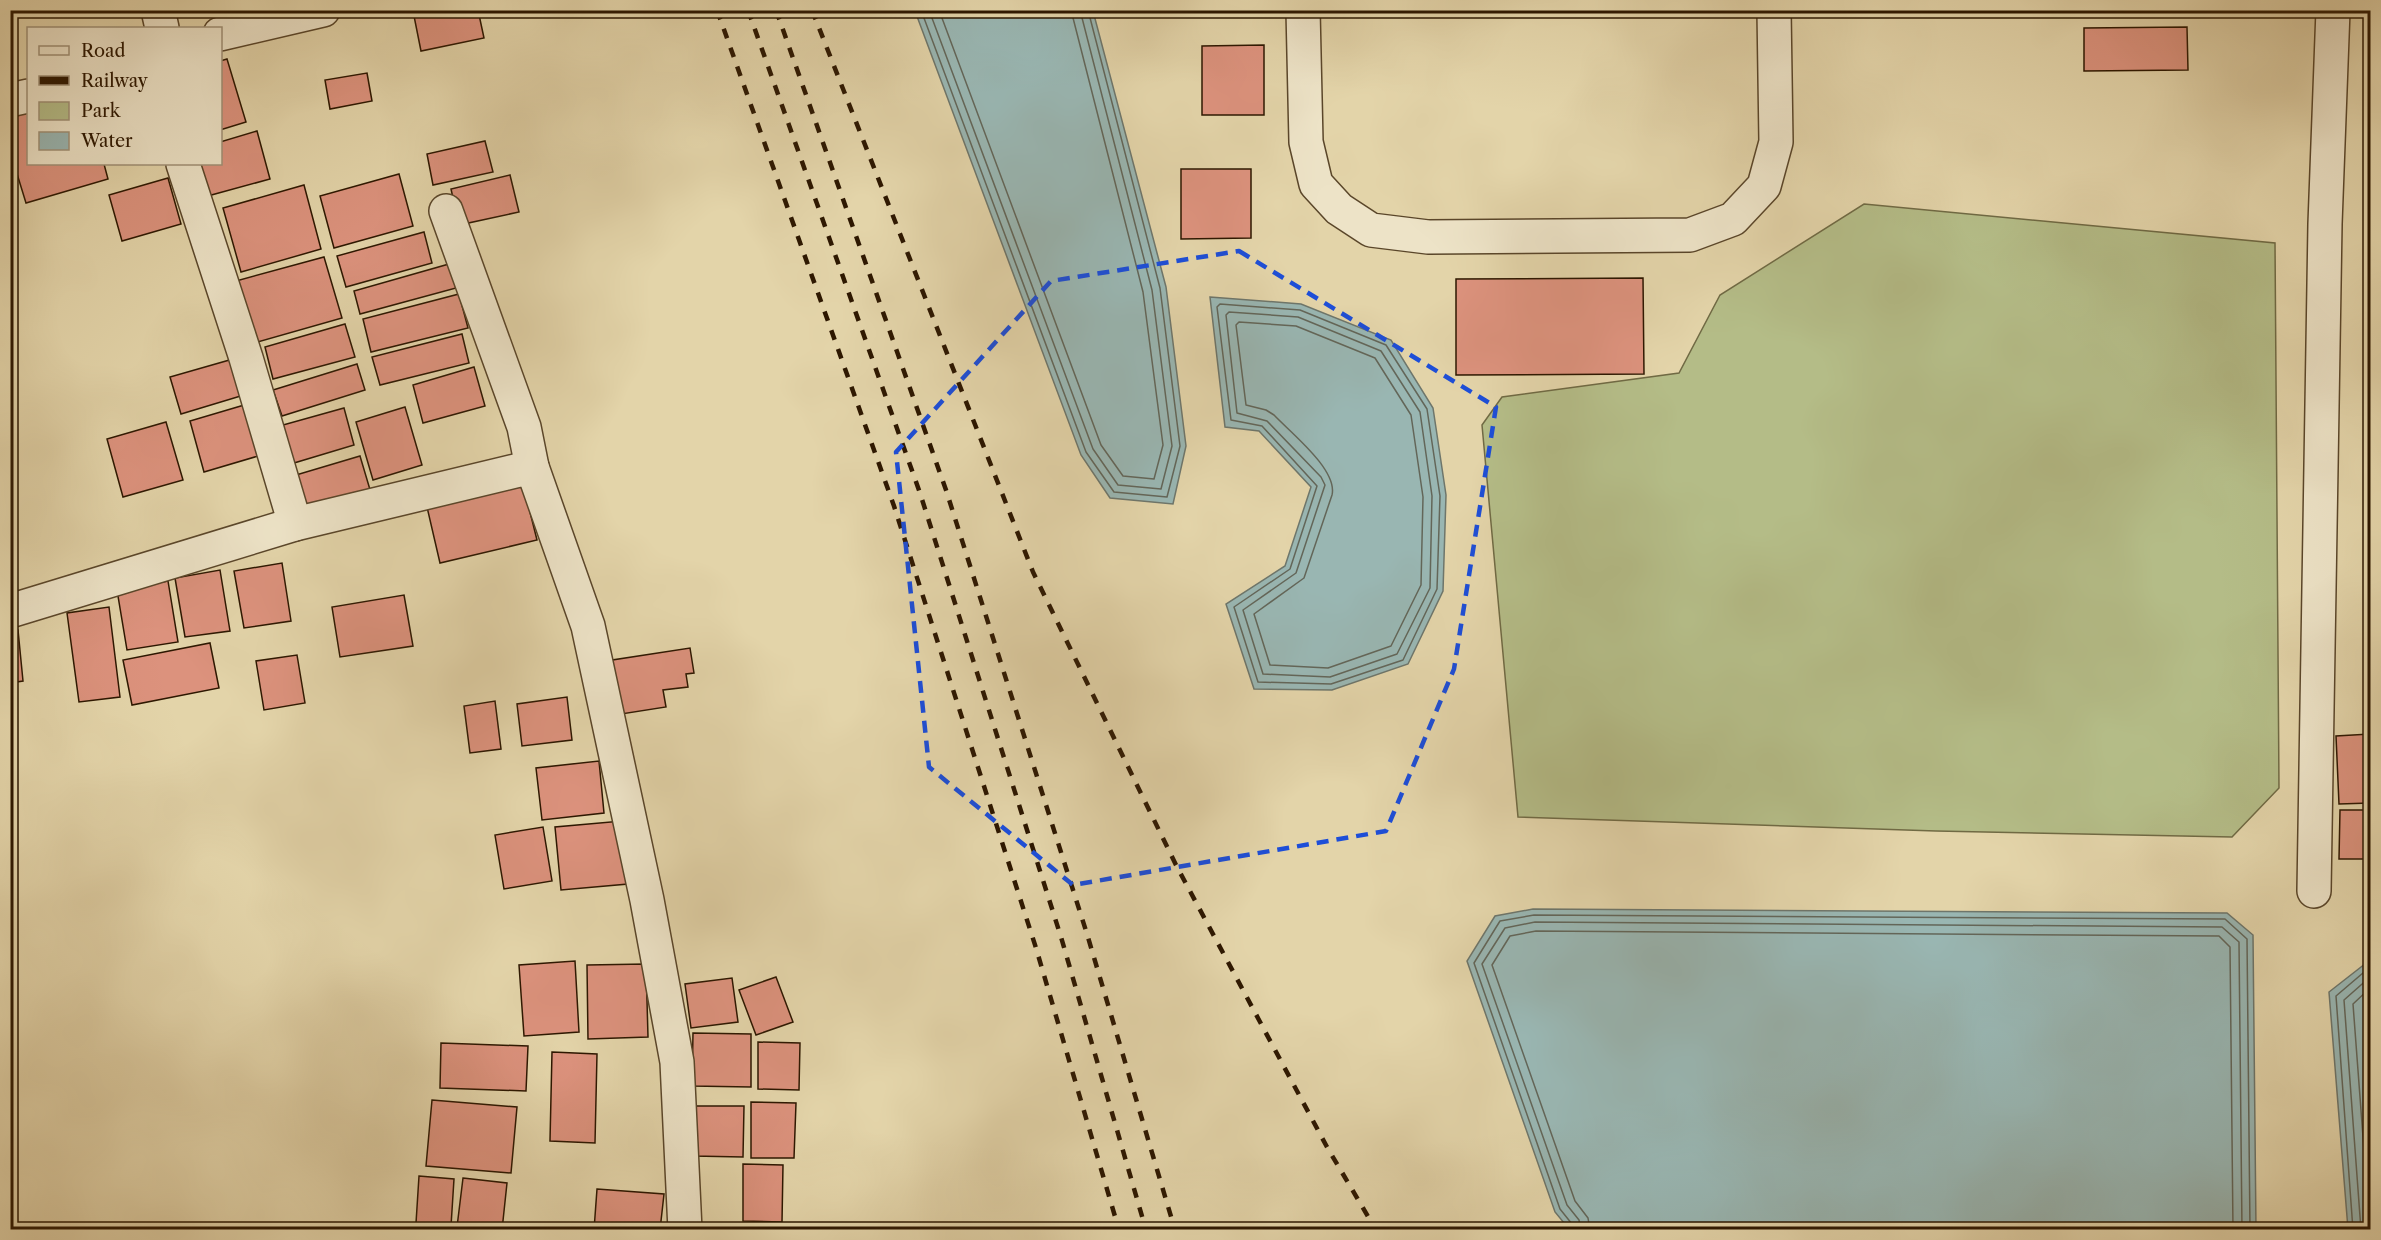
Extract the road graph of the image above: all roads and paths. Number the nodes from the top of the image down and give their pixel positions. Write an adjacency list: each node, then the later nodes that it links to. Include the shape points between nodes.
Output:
1 (158, 10): 6 (street)
2 (322, 10): 7 (street)
3 (1303, 10): 4 (street, via 1306,142 1316,184 1339,209 1371,230 1428,237 1690,235 1733,219 1764,186 1776,142)
4 (1774, 10)
5 (2333, 10): 15 (street, via 2325,224)
6 (162, 27)
7 (222, 34)
8 (27, 96): 9 (street)
9 (10, 100)
10 (183, 165): 13 (street)
11 (446, 211): 12 (street, via 524,427)
12 (532, 467): 13 (street); 16 (street, via 588,626 647,900 677,1062)
13 (295, 524): 14 (street)
14 (10, 611)
15 (2314, 891)
16 (685, 1230)

